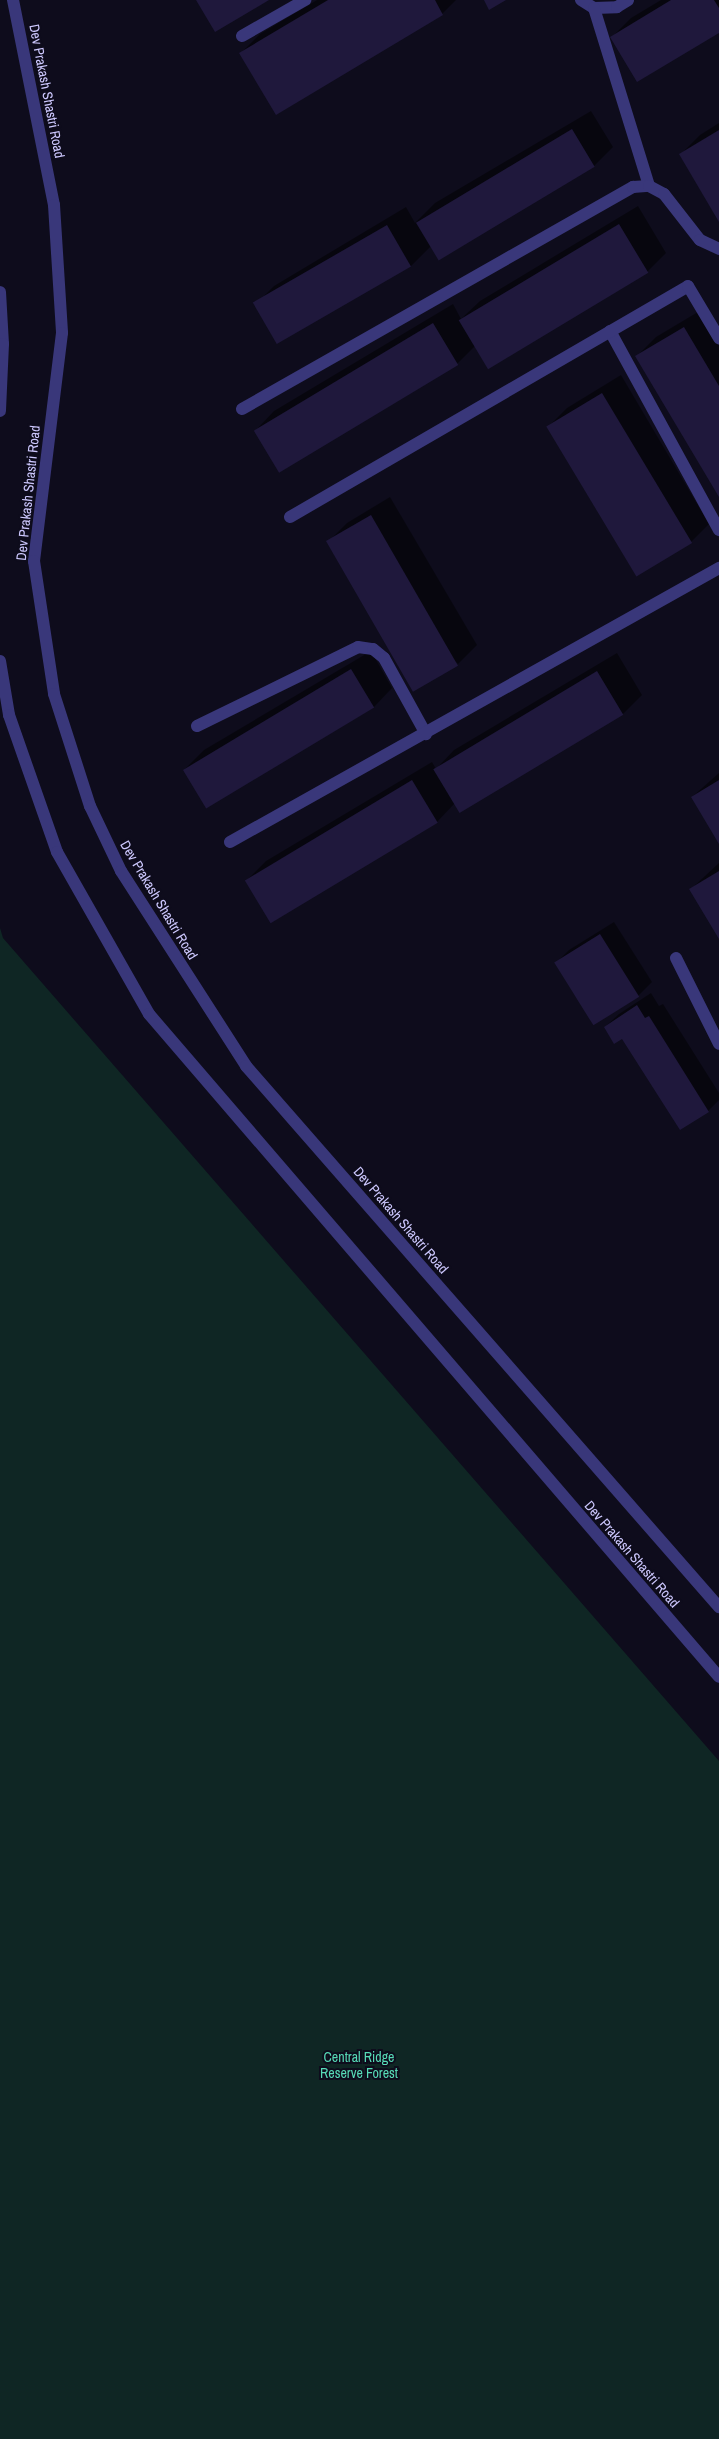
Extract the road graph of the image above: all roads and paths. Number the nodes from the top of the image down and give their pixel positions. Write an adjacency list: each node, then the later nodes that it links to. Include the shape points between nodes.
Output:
1 (13, 0): 23 (street, Dev Prakash Shastri Road, via 54,205 62,333 34,561 54,694 90,806 121,871 168,950 246,1066)
2 (305, 0): 6 (street)
3 (581, 0): 5 (street)
4 (628, 0): 5 (street, via 617,7)
5 (594, 8): 7 (street)
6 (242, 36)
7 (649, 186): 8 (street, via 664,194 700,240); 12 (street, via 633,187)
8 (719, 249)
9 (0, 292): 13 (street, via 3,344)
10 (610, 331): 11 (street, via 688,286); 14 (street); 15 (street)
11 (719, 338)
12 (242, 409)
13 (0, 412)
14 (290, 517)
15 (719, 530)
16 (719, 568): 19 (street)
17 (0, 661): 24 (street, Dev Prakash Shastri Road, via 9,716 57,852 149,1014)
18 (196, 726): 19 (street, via 358,647 373,649 384,658)
19 (426, 734): 20 (street)
20 (230, 842)
21 (676, 958): 22 (street)
22 (719, 1044)
23 (719, 1606)
24 (719, 1677)

